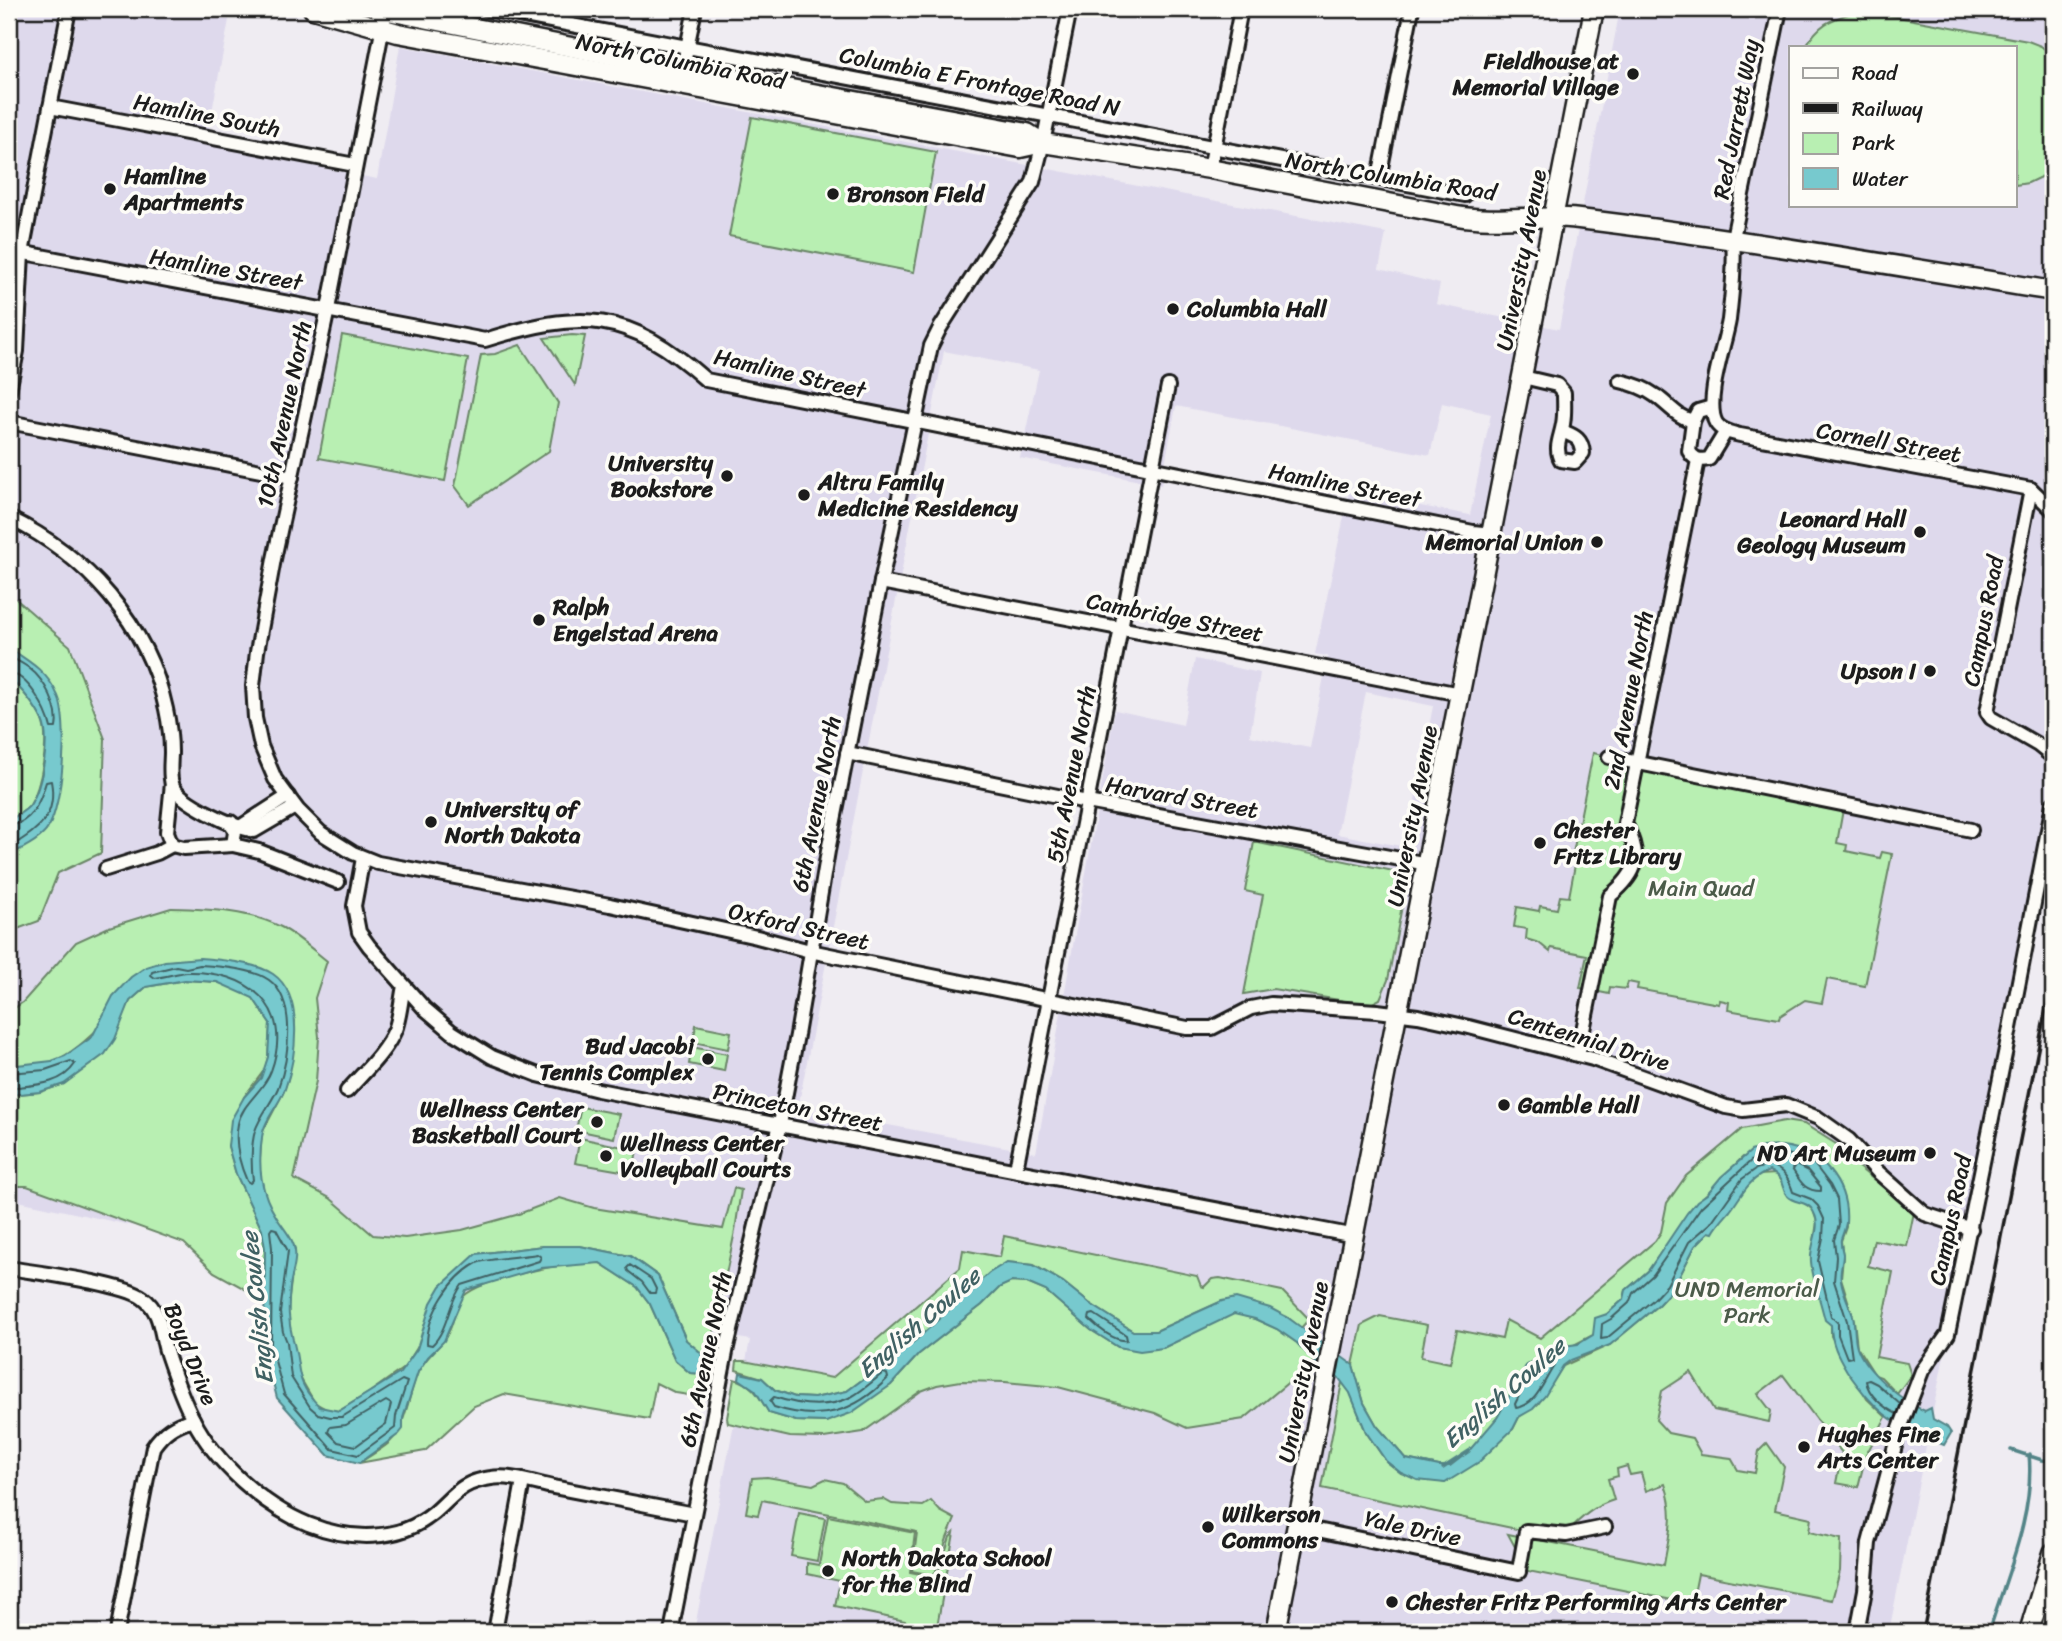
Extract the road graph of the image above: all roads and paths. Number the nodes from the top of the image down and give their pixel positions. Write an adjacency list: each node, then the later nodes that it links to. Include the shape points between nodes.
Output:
1 (69, 9): 14 (street)
2 (313, 9): 11 (main road, North Columbia Road)
3 (487, 9): 12 (street, Columbia E Frontage Road N)
4 (695, 9): 12 (street)
5 (1070, 9): 15 (street, 6th Avenue North)
6 (1241, 9): 17 (street)
7 (1412, 9): 20 (street)
8 (1594, 9): 22 (main road, University Avenue)
9 (1780, 9): 23 (street, Red Jarrett Way)
10 (384, 10): 11 (street, 10th Avenue North); 13 (main road, North Columbia Road)
11 (383, 29): 13 (main road, North Columbia Road); 18 (street, 10th Avenue North)
12 (687, 47): 13 (street); 15 (street, Columbia E Frontage Road N)
13 (681, 78): 16 (main road, North Columbia Road, via 1020,148)
14 (50, 107): 18 (street, Hamline South); 24 (street)
15 (1048, 115): 16 (street, 6th Avenue North); 17 (street, Columbia E Frontage Road N)
16 (1043, 143): 19 (main road, North Columbia Road); 36 (street, 6th Avenue North, via 1032,182 931,346)
17 (1214, 147): 19 (street); 20 (street, Columbia E Frontage Road N)
18 (355, 165): 28 (street, 10th Avenue North)
19 (1209, 169): 22 (main road, North Columbia Road, via 1482,220)
20 (1379, 178): 21 (street, Columbia E Frontage Road N)
21 (1465, 195)
22 (1555, 217): 23 (main road, North Columbia Road); 29 (main road, University Avenue)
23 (1733, 239): 25 (main road, North Columbia Road); 33 (street, via 1735,265 1728,322)
24 (15, 252): 28 (street, Hamline Street); 32 (street, via 17,351)
25 (1980, 279): 26 (main road); 27 (main road)
26 (2053, 291)
27 (2053, 297)
28 (328, 310): 36 (street, Hamline Street, via 485,340 557,321 615,324 671,351 706,380); 41 (street, 10th Avenue North)
29 (1523, 377): 37 (street, via 1557,385 1564,393); 45 (main road, University Avenue)
30 (1620, 381): 34 (street, via 1637,385)
31 (1168, 386): 40 (street, 5th Avenue North)
32 (9, 391)
33 (1712, 407): 34 (street, via 1698,411); 38 (street, via 1716,423)
34 (1693, 421): 38 (street, via 1689,451 1697,459 1709,459)
35 (9, 422): 41 (street)
36 (914, 422): 40 (street, Hamline Street); 46 (street, 6th Avenue North)
37 (1562, 431)
38 (1726, 431): 42 (street, Cornell Street)
39 (1697, 466): 53 (street, 2nd Avenue North)
40 (1153, 468): 45 (street, Hamline Street); 47 (street, 5th Avenue North)
41 (292, 477): 49 (street, 10th Avenue North, via 253,686)
42 (2031, 489): 43 (street); 52 (street, Campus Road, via 1987,712)
43 (2053, 510)
44 (9, 518): 54 (street, via 78,563 133,626 162,691)
45 (1492, 534): 48 (main road, University Avenue)
46 (881, 582): 47 (street, Cambridge Street); 50 (street, 6th Avenue North)
47 (1122, 628): 48 (street, Cambridge Street); 56 (street, 5th Avenue North)
48 (1460, 694): 63 (main road, University Avenue)
49 (261, 746): 55 (street, Oxford Street, via 275,779)
50 (847, 753): 56 (street, Harvard Street); 66 (street, 6th Avenue North)
51 (1609, 757): 53 (street)
52 (2053, 757)
53 (1638, 762): 59 (street); 71 (street, 2nd Avenue North, via 1625,823 1637,863 1626,883 1610,897)
54 (172, 783): 58 (street, via 201,811); 60 (street, via 167,832)
55 (292, 802): 58 (street); 62 (street, Oxford Street, via 331,841)
56 (1087, 802): 63 (street, Harvard Street); 68 (street, 5th Avenue North)
57 (2053, 804): 75 (street, Campus Road)
58 (236, 824): 61 (street)
59 (1971, 830)
60 (172, 845): 61 (street); 64 (street)
61 (233, 845): 65 (street, via 259,850)
62 (363, 858): 66 (street, Oxford Street, via 610,905); 67 (street, Princeton Street, via 355,893 356,922 369,946)
63 (1428, 864): 70 (main road, University Avenue)
64 (106, 869)
65 (338, 882)
66 (810, 951): 68 (street, Oxford Street); 73 (street, 6th Avenue North)
67 (404, 986): 72 (street, via 391,1038); 73 (street, Princeton Street, via 452,1032 515,1068 598,1090)
68 (1049, 1001): 69 (street, Oxford Street, via 1187,1028 1212,1028 1251,1008 1271,1004); 74 (street, 5th Avenue North)
69 (1377, 1011): 70 (street, Centennial Drive)
70 (1398, 1015): 71 (street, Centennial Drive, via 1469,1027); 76 (main road, University Avenue)
71 (1578, 1055): 75 (street, Centennial Drive, via 1726,1107 1752,1110 1786,1105 1818,1118 1849,1140 1925,1214)
72 (347, 1091)
73 (780, 1124): 74 (street, Princeton Street); 80 (street, 6th Avenue North, via 743,1275)
74 (1016, 1170): 76 (street, Princeton Street)
75 (1971, 1229): 92 (street, Campus Road, via 1948,1334 1922,1371 1899,1432 1869,1543)
76 (1355, 1236): 81 (main road, University Avenue)
77 (9, 1268): 78 (street, Boyd Drive, via 120,1289 146,1301 160,1322 167,1355)
78 (193, 1419): 79 (street, Boyd Drive, via 238,1479 306,1524 340,1535 372,1538 396,1532 433,1514 454,1491 473,1482 490,1478); 88 (street, via 163,1433 153,1447)
79 (523, 1481): 80 (street, Boyd Drive); 89 (street)
80 (694, 1514): 90 (street, 6th Avenue North)
81 (1298, 1526): 82 (street, Yale Drive, via 1519,1571 1526,1531 1566,1535); 91 (main road, University Avenue)
82 (1605, 1527)
83 (2053, 1553): 84 (main road)
84 (2049, 1579): 93 (main road)
85 (2053, 1620): 94 (main road)
86 (9, 1629): 87 (street)
87 (26, 1632)
88 (117, 1632)
89 (495, 1632)
90 (671, 1632)
91 (1276, 1632)
92 (1857, 1632)
93 (2029, 1632)
94 (2050, 1632)

